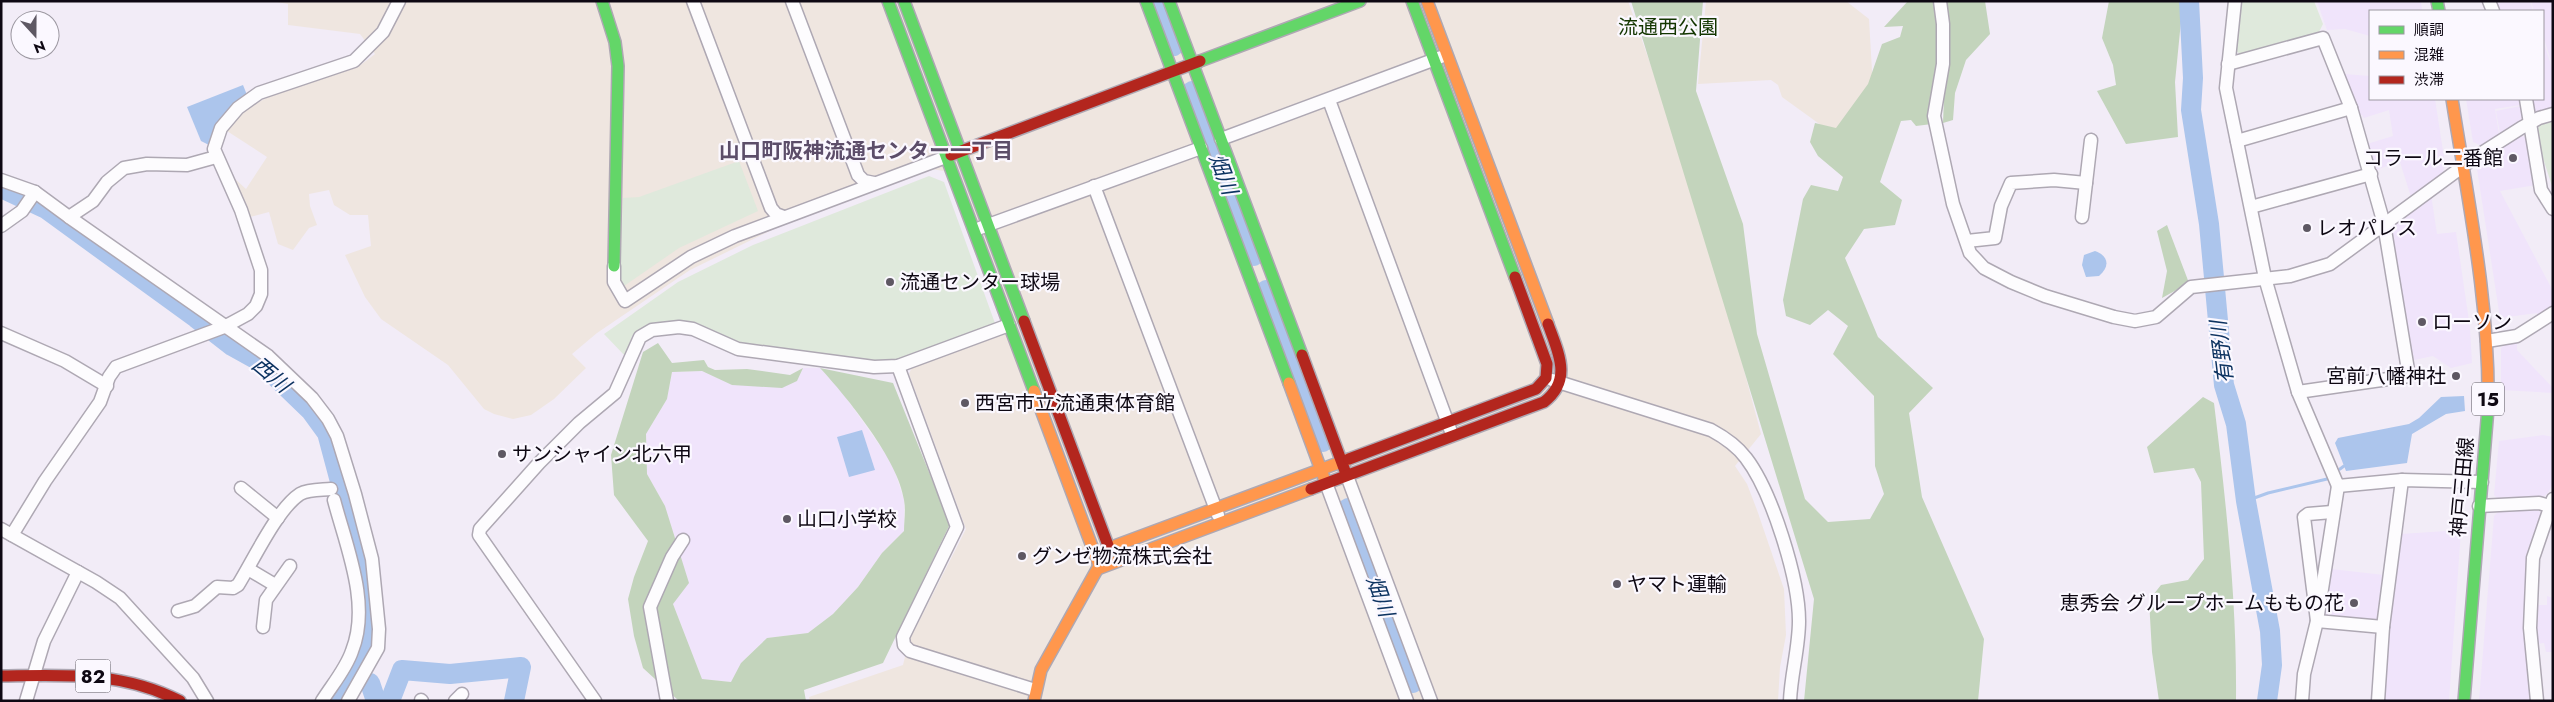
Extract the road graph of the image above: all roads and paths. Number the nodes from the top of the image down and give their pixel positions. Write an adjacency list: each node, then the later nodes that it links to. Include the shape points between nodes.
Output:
1 (399, 1): 30 (street, via 382,32 354,61 259,93 238,108 221,128 214,147)
2 (602, 1): 49 (street, via 615,42 618,66)
3 (693, 1): 42 (street, via 771,208)
4 (792, 1): 35 (street, via 858,175)
5 (888, 1): 31 (street)
6 (904, 1): 29 (street)
7 (1146, 1): 18 (street)
8 (1169, 1): 16 (street)
9 (1360, 1): 16 (street)
10 (1412, 1): 15 (street)
11 (1428, 1): 14 (street)
12 (1940, 1): 48 (street, via 1942,64 1934,116 1953,204)
13 (2235, 1): 17 (street)
14 (1448, 55): 15 (street); 60 (street, via 1560,356)
15 (1434, 60): 19 (street); 59 (street, via 1547,364)
16 (1193, 64): 18 (street); 25 (street)
17 (2228, 64): 22 (street, via 2323,38); 27 (street, via 2226,88)
18 (1172, 73): 28 (street); 29 (street)
19 (1328, 100): 25 (street); 63 (street)
20 (2452, 100): 32 (street, 神戸三田線 / 15)
21 (2526, 100): 24 (street)
22 (2351, 108): 27 (street); 33 (street)
23 (2553, 114): 24 (street)
24 (2530, 124): 32 (street); 40 (street, via 2541,190)
25 (1221, 139): 50 (street)
26 (2092, 140): 36 (street)
27 (2237, 140): 39 (street)
28 (1201, 148): 37 (street); 51 (street)
29 (960, 151): 31 (street); 46 (street)
30 (216, 157): 41 (street, via 187,165 147,164 124,168 107,182 93,201); 55 (street, via 241,210 261,270 261,294 256,306 248,314)
31 (946, 157): 35 (street); 47 (street)
32 (2462, 166): 44 (street); 57 (street, 神戸三田線 / 15)
33 (2371, 174): 39 (street); 44 (street)
34 (1, 180): 38 (street)
35 (874, 183): 42 (street)
36 (2086, 183): 43 (street); 48 (street, via 2054,180 2011,184 2001,206 1995,238)
37 (1094, 186): 46 (street); 77 (street)
38 (35, 192): 41 (street); 45 (street, via 22,211)
39 (2250, 207): 52 (street)
40 (2553, 209)
41 (69, 217): 55 (street)
42 (784, 217): 49 (street, via 691,257 625,302 614,282)
43 (2082, 218)
44 (2384, 224): 52 (street, via 2330,264 2310,272); 62 (street, via 2409,376)
45 (1, 226)
46 (988, 226): 47 (street); 83 (street)
47 (974, 230): 54 (street)
48 (1968, 241): 52 (street, via 1970,253 1984,268 2045,296 2114,317 2135,320 2156,317 2191,287)
49 (614, 266)
50 (1271, 270): 51 (street); 65 (street)
51 (1250, 278): 66 (street)
52 (2259, 280): 62 (street)
53 (2553, 313): 57 (street, via 2517,336)
54 (1009, 325): 58 (street); 85 (street)
55 (221, 328): 61 (street, via 116,368); 74 (street, via 268,356 312,398 337,436)
56 (1, 333): 61 (street, via 65,361)
57 (2487, 341): 69 (street, 神戸三田線 / 15, via 2488,395)
58 (898, 366): 97 (street, via 957,527 903,638 904,645 910,651); 104 (street, via 874,367 738,349 693,329 679,327 652,330 640,337 615,393 539,463 480,529 479,535)
59 (1546, 378): 60 (street); 63 (street, via 1536,389)
60 (1561, 382): 64 (street, via 1552,397 1544,402); 107 (street, via 1711,430 1746,458 1761,485 1794,577 1799,620)
61 (107, 386): 81 (street, via 100,402)
62 (2298, 392): 71 (street)
63 (1447, 421): 64 (street); 65 (street)
64 (1452, 436): 67 (street)
65 (1342, 461): 66 (street); 67 (street)
66 (1320, 468): 70 (street); 77 (street)
67 (1347, 476): 70 (street); 98 (street)
68 (2402, 480): 69 (street); 71 (street); 94 (street)
69 (2482, 482): 76 (street, 神戸三田線 / 15)
70 (1326, 483): 80 (street); 106 (street)
71 (2338, 486): 78 (street)
72 (241, 488): 79 (street)
73 (333, 492): 74 (street); 79 (street, via 307,491 299,495); 102 (street, via 359,605 358,628 352,651)
74 (354, 495): 103 (street, via 372,559 379,630 378,648)
75 (2552, 504): 76 (street); 111 (street, via 2533,558 2530,628)
76 (2479, 506): 110 (street, 神戸三田線 / 15)
77 (1215, 508): 80 (street); 83 (street)
78 (2332, 512): 86 (street); 88 (street, via 2304,517)
79 (278, 518): 87 (street)
80 (1221, 522): 85 (street)
81 (7, 532): 89 (street)
82 (683, 540): 105 (street, via 650,607)
83 (1109, 548): 85 (street)
84 (290, 566): 90 (street)
85 (1100, 568): 97 (street, via 1041,670)
86 (2325, 568): 88 (street); 92 (street)
87 (248, 569): 90 (street); 91 (street, via 238,585 233,588 217,587 195,606)
88 (2311, 570): 92 (street)
89 (78, 572): 96 (street, via 44,641); 101 (street, via 120,598 193,678)
90 (275, 585): 93 (street, via 266,600)
91 (178, 611)
92 (2317, 621): 94 (street); 108 (street, via 2304,674)
93 (263, 627)
94 (2383, 627): 109 (street)
95 (1, 676): 96 (street, 82)
96 (32, 679): 99 (street); 100 (street, 82, via 94,676 128,680)
97 (1034, 695)
98 (1430, 697): 106 (street)
99 (26, 701)
100 (180, 701)
101 (207, 701)
102 (322, 701)
103 (348, 701)
104 (595, 701)
105 (667, 701)
106 (1407, 701)
107 (1790, 701)
108 (2302, 701)
109 (2378, 701)
110 (2464, 701)
111 (2537, 701)

